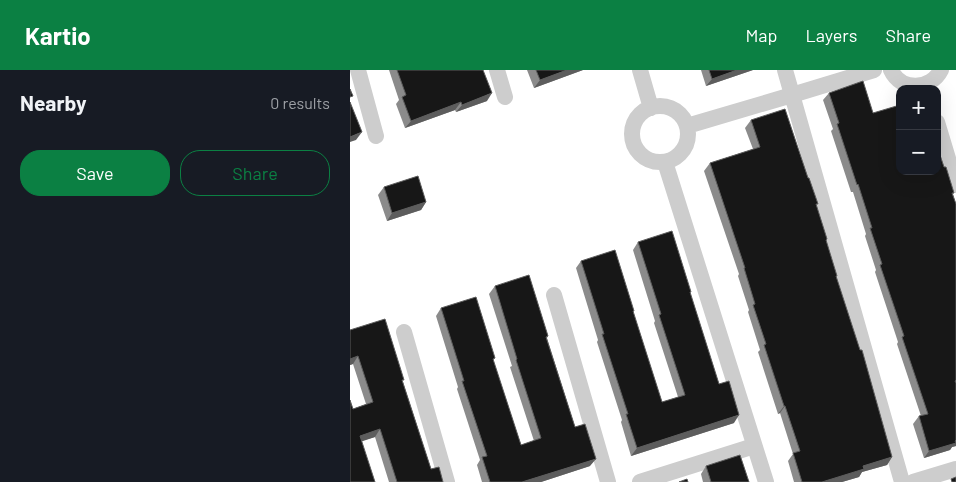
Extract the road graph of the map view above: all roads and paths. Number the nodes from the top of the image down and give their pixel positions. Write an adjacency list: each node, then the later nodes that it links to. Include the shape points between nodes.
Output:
1 (358, 70): 15 (street)
2 (498, 70): 11 (street)
3 (640, 70): 12 (street)
4 (785, 70): 10 (street)
5 (874, 70): 10 (street)
6 (891, 70): 8 (street)
7 (941, 70): 9 (street)
8 (908, 85)
9 (929, 85)
10 (792, 95): 13 (street); 26 (street)
11 (505, 97)
12 (651, 108): 13 (street, via 669,108 677,112); 16 (street, via 637,119 632,137 634,146 647,159)
13 (687, 126): 16 (street, via 688,135 682,152)
14 (939, 130): 17 (street)
15 (376, 136)
16 (665, 162): 20 (street)
17 (956, 185)
18 (554, 294): 23 (street)
19 (404, 332): 22 (street)
20 (754, 446): 24 (street); 25 (street)
21 (956, 469): 27 (street)
22 (447, 482)
23 (608, 482)
24 (640, 482)
25 (766, 482)
26 (902, 482)
27 (913, 482)

